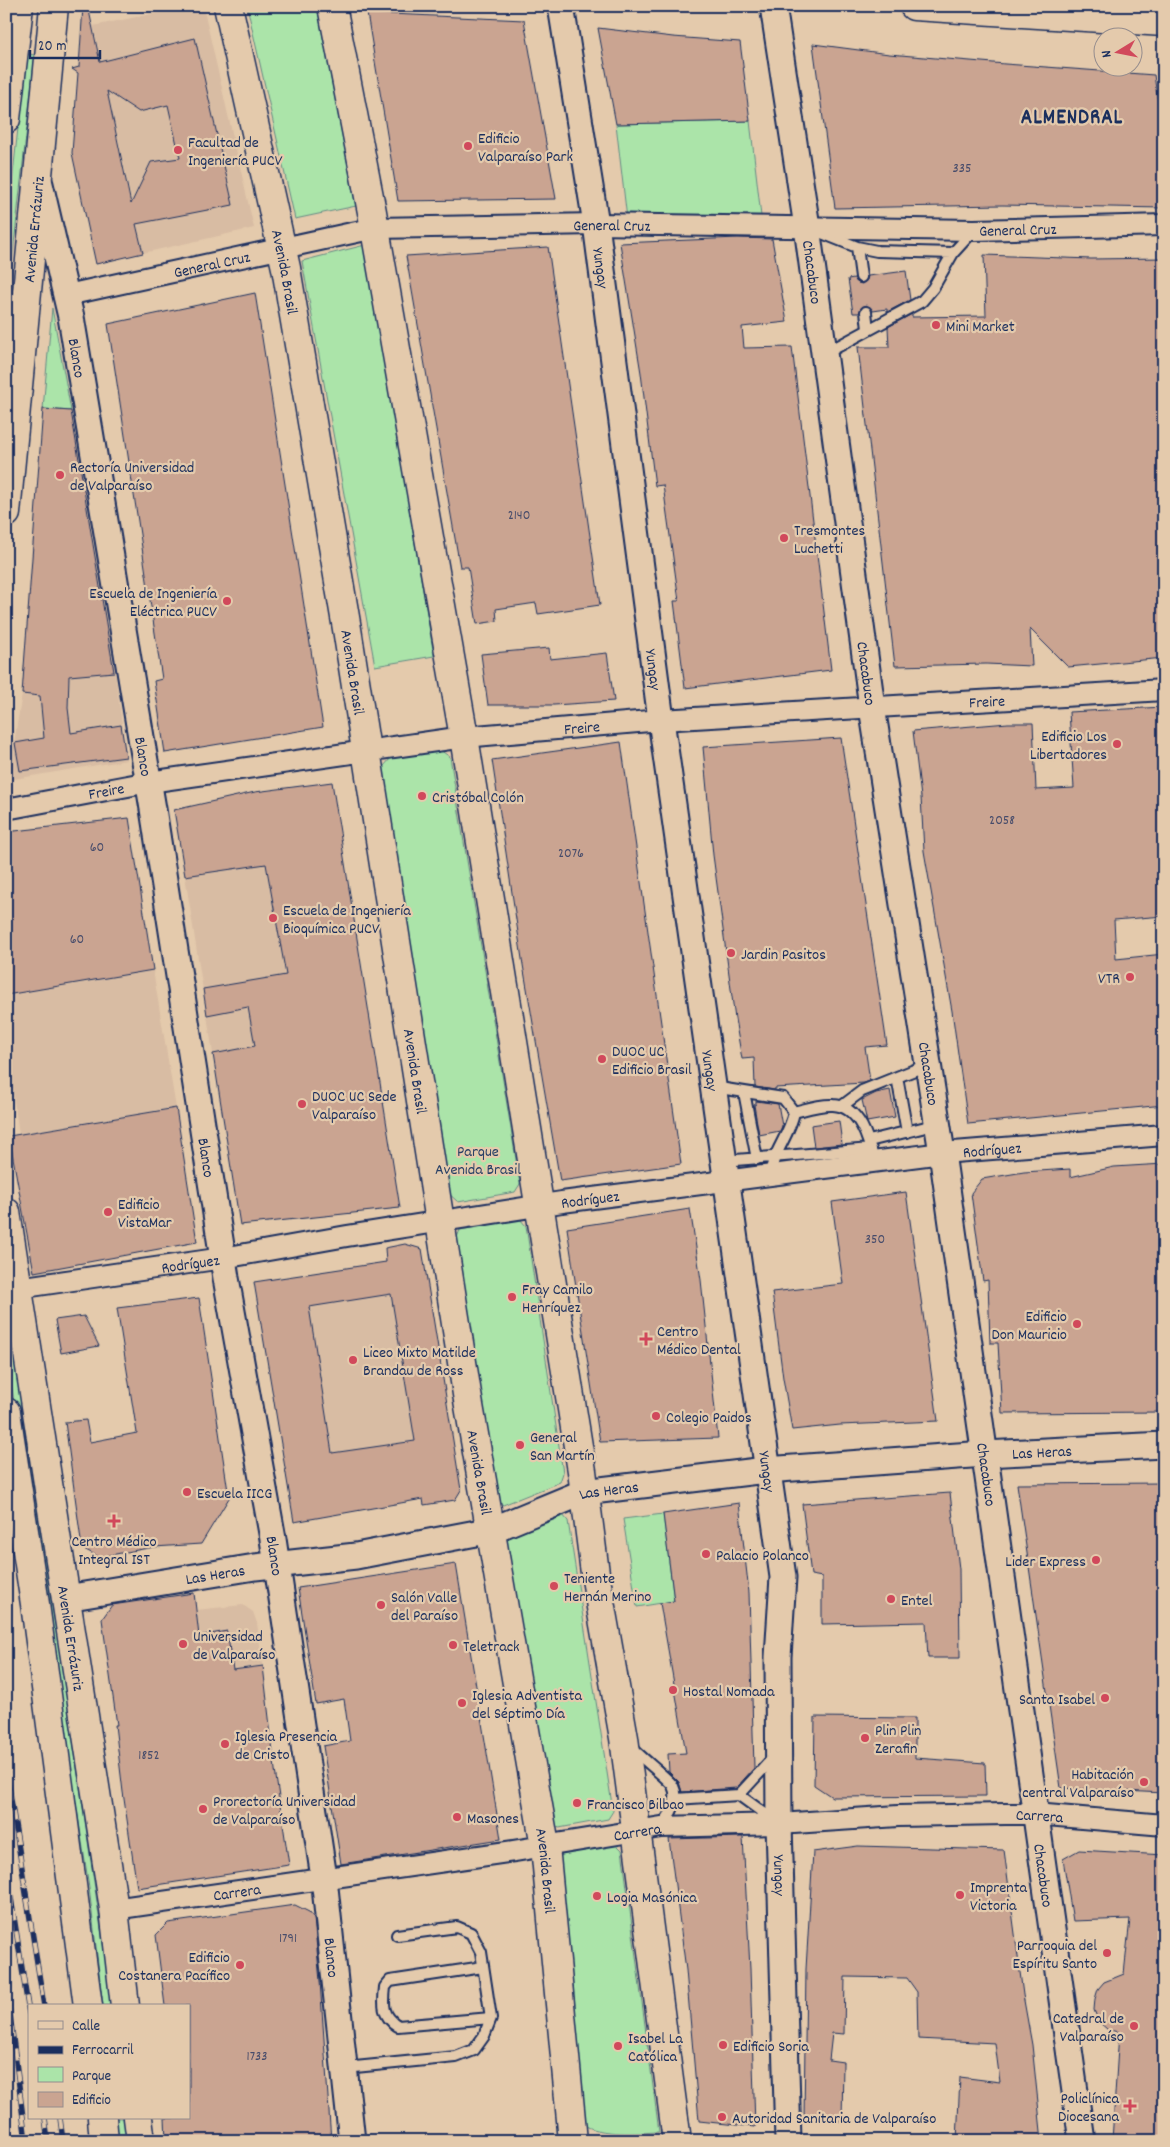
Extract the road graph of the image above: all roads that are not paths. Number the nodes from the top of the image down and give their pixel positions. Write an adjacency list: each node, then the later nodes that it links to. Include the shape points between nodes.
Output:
1 (19, 6): 9 (main road)
2 (54, 6): 10 (main road, Avenida Errázuriz)
3 (228, 6): 17 (main road, Avenida Brasil)
4 (332, 6): 14 (main road)
5 (561, 6): 11 (street, Yungay)
6 (773, 6): 13 (street, Chacabuco)
7 (914, 6): 8 (main road)
8 (1164, 22)
9 (6, 119)
10 (38, 176): 20 (street, Blanco); 24 (main road, Avenida Errázuriz)
11 (596, 224): 13 (street, General Cruz); 14 (street, General Cruz); 27 (street, Yungay)
12 (1164, 225): 15 (street, General Cruz)
13 (807, 227): 15 (street, General Cruz); 16 (lane); 23 (street, Chacabuco)
14 (375, 228): 17 (street, General Cruz); 28 (main road)
15 (974, 230): 18 (lane)
16 (857, 247): 18 (lane, via 877,251); 19 (lane)
17 (282, 248): 20 (street, General Cruz); 29 (main road, Avenida Brasil)
18 (953, 253): 22 (lane, via 922,301)
19 (861, 277)
20 (67, 294): 30 (street, Blanco)
21 (866, 312): 22 (lane)
22 (868, 329): 23 (lane)
23 (824, 354): 26 (street, Chacabuco)
24 (6, 513)
25 (1164, 690): 26 (street, Freire)
26 (872, 707): 27 (street, Freire); 32 (street, Chacabuco)
27 (661, 720): 28 (street, Freire); 34 (street, Yungay)
28 (464, 736): 29 (street, Freire); 46 (main road)
29 (366, 751): 30 (street, Freire); 48 (main road, Avenida Brasil)
30 (149, 782): 31 (street, Freire); 49 (street, Blanco)
31 (6, 809)
32 (928, 1064): 33 (lane); 38 (street, Chacabuco)
33 (897, 1077): 36 (lane, via 862,1091); 39 (lane)
34 (712, 1087): 35 (lane); 45 (street, Yungay)
35 (744, 1092): 37 (lane, via 783,1098); 43 (lane)
36 (842, 1106): 37 (lane, via 831,1104); 41 (lane, via 858,1120)
37 (794, 1112): 44 (lane, via 792,1124)
38 (938, 1124): 39 (lane); 42 (street, Chacabuco)
39 (907, 1132): 41 (lane)
40 (1164, 1135): 42 (street, Rodríguez)
41 (871, 1151): 42 (street, Rodríguez); 44 (street, Rodríguez)
42 (942, 1153): 53 (street, Chacabuco)
43 (758, 1159): 44 (lane); 45 (lane)
44 (772, 1167): 45 (street, Rodríguez)
45 (724, 1172): 46 (street, Rodríguez); 54 (street, Yungay)
46 (538, 1205): 48 (street, Rodríguez); 55 (main road)
47 (6, 1212): 50 (main road, Avenida Errázuriz)
48 (441, 1221): 49 (street, Rodríguez); 56 (main road, Avenida Brasil, via 467,1394)
49 (223, 1258): 50 (street, Rodríguez); 57 (street, Blanco)
50 (18, 1288): 58 (main road, Avenida Errázuriz)
51 (6, 1412): 72 (main road, Avenida Errázuriz)
52 (1164, 1445): 53 (street, Las Heras)
53 (984, 1454): 54 (street, Las Heras); 63 (street, Chacabuco)
54 (766, 1470): 55 (street, Las Heras); 60 (street, Yungay, via 783,1578 778,1657)
55 (584, 1492): 56 (street, Las Heras); 59 (main road)
56 (492, 1530): 57 (street, Las Heras, via 356,1556); 67 (main road, Avenida Brasil)
57 (276, 1564): 58 (street, Las Heras); 68 (street, Blanco)
58 (66, 1598): 69 (main road, Avenida Errázuriz)
59 (624, 1738): 62 (lane, via 641,1759 673,1785); 66 (main road)
60 (779, 1753): 61 (lane); 64 (street, Yungay)
61 (739, 1795): 62 (lane); 64 (lane)
62 (676, 1798): 66 (lane, via 669,1817)
63 (1035, 1814): 64 (street, Carrera, via 898,1816); 65 (street, Carrera); 84 (street, Chacabuco)
64 (779, 1824): 66 (street, Carrera); 83 (street, Yungay)
65 (1164, 1825)
66 (648, 1828): 67 (street, Carrera); 82 (main road)
67 (544, 1846): 68 (street, Carrera); 81 (main road, Avenida Brasil)
68 (324, 1878): 69 (street, Carrera); 75 (street, Blanco)
69 (114, 1909): 73 (main road, Avenida Errázuriz)
70 (397, 1935): 71 (lane, via 457,1927 471,1933 481,1952)
71 (483, 1967): 74 (lane); 74 (lane, via 390,1981 384,1987 384,2010 388,2020 398,2026)
72 (88, 2004)
73 (125, 2004)
74 (491, 2018): 75 (lane, via 474,2050 456,2057)
75 (344, 2068): 80 (street, Blanco)
76 (102, 2120): 78 (main road)
77 (138, 2120): 79 (main road)
78 (104, 2141)
79 (141, 2141)
80 (352, 2141)
81 (573, 2141)
82 (677, 2141)
83 (788, 2141)
84 (1082, 2141)

